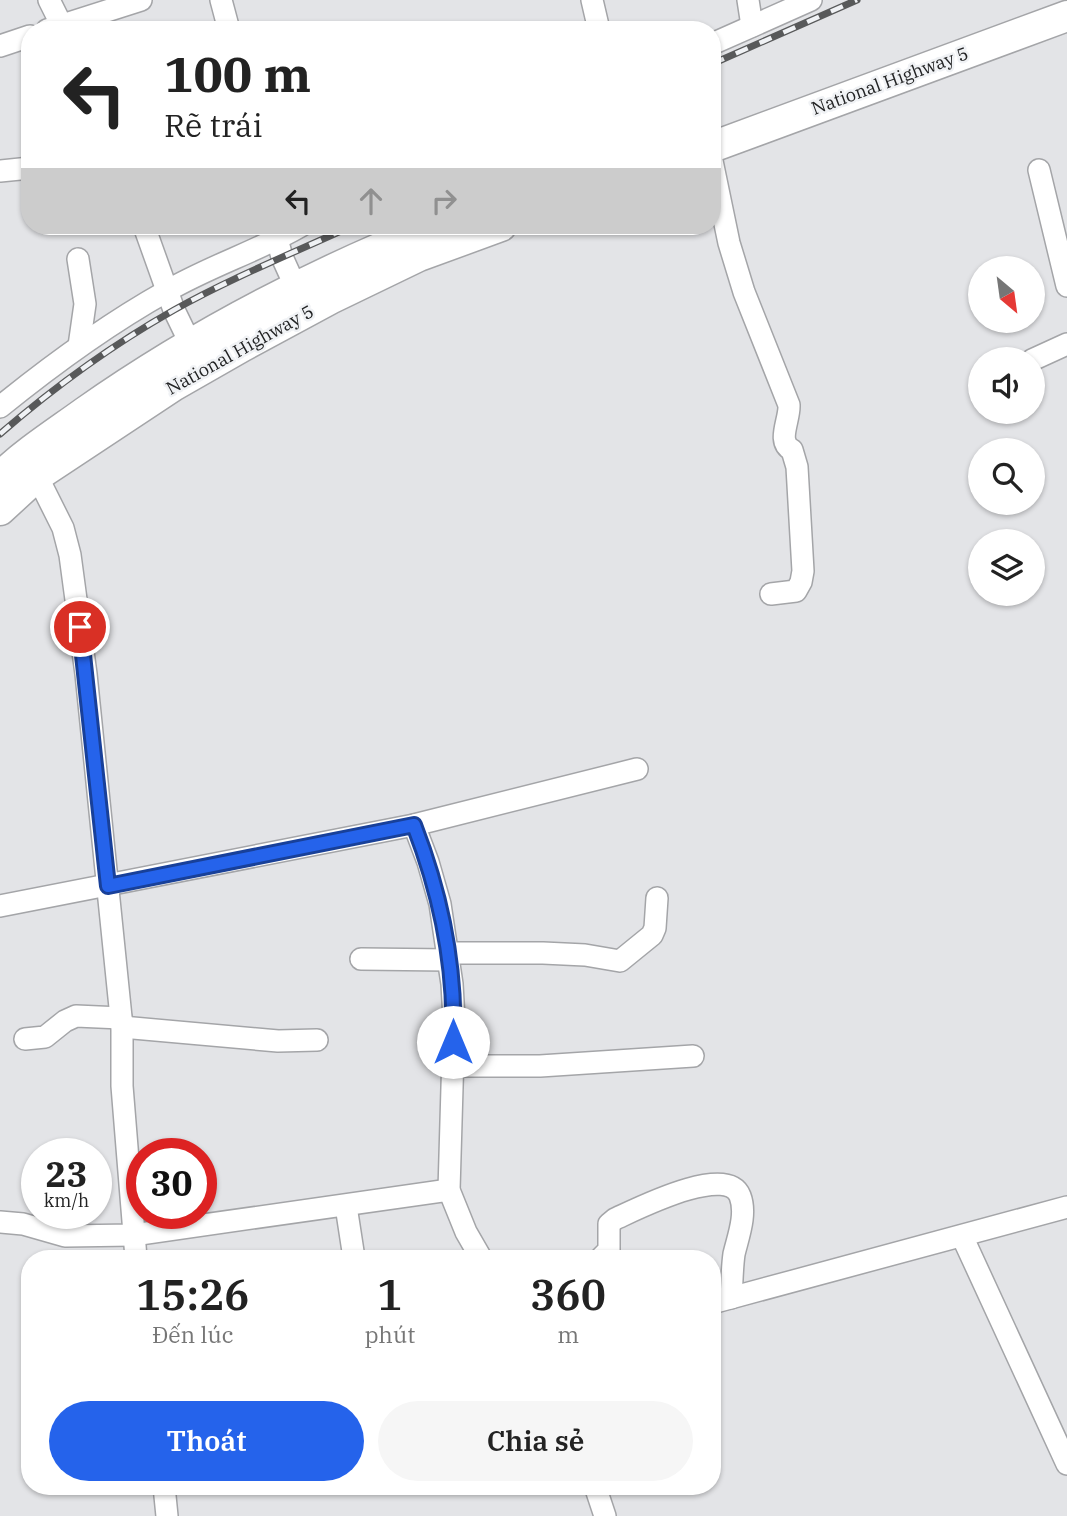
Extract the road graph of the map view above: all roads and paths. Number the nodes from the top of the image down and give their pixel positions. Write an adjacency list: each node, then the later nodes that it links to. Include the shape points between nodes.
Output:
1 (49, 0): 9 (street)
2 (141, 0): 10 (street)
3 (221, 0): 11 (street)
4 (592, 0): 12 (street)
5 (748, 0): 13 (street)
6 (811, 0): 13 (street)
7 (1066, 0): 17 (highway, National Highway 5)
8 (1067, 16): 18 (highway, National Highway 5)
9 (56, 21)
10 (79, 21)
11 (227, 21)
12 (597, 21)
13 (752, 26): 15 (street)
14 (21, 39): 16 (street)
15 (721, 40)
16 (0, 46)
17 (721, 123)
18 (721, 144)
19 (21, 170): 21 (street)
20 (1039, 170): 29 (street)
21 (0, 171)
22 (721, 204): 40 (street, via 744,292 789,405 783,441 792,450 797,467 801,582 796,591)
23 (147, 235): 31 (street)
24 (271, 235): 31 (street)
25 (276, 235): 30 (street)
26 (410, 235): 30 (highway, National Highway 5)
27 (476, 235): 37 (highway, National Highway 5, via 419,256 330,299 173,386)
28 (78, 259): 34 (street, via 85,304)
29 (1067, 286)
30 (296, 288): 32 (highway, National Highway 5)
31 (168, 290): 32 (street); 34 (street)
32 (190, 343): 38 (highway, National Highway 5, via 19,458)
33 (1067, 344): 35 (street)
34 (79, 346): 36 (street)
35 (1045, 354)
36 (0, 407)
37 (37, 475): 39 (highway, National Highway 5); 43 (street, via 63,528 70,555)
38 (0, 477)
39 (0, 510)
40 (771, 594)
41 (637, 769): 42 (street)
42 (414, 825): 43 (street); 46 (street, via 440,904)
43 (108, 886): 45 (street); 48 (street)
44 (657, 898): 46 (street, via 652,935 620,961 543,953)
45 (0, 906)
46 (448, 956): 47 (street); 52 (street, via 454,1019)
47 (361, 959)
48 (121, 1022): 49 (street, via 76,1016 45,1037); 50 (street, via 278,1041); 57 (street, via 121,1086)
49 (25, 1039)
50 (317, 1040)
51 (693, 1056): 52 (street, via 540,1066)
52 (452, 1066): 53 (street)
53 (449, 1190): 54 (street); 61 (street)
54 (346, 1206): 57 (street); 60 (street)
55 (1067, 1207): 58 (street)
56 (0, 1222): 57 (street, via 65,1236)
57 (133, 1235): 59 (street)
58 (962, 1236): 63 (street); 64 (street)
59 (135, 1250)
60 (353, 1250)
61 (476, 1250)
62 (609, 1250): 63 (street, via 609,1224 615,1219 670,1195 727,1183 740,1196 742,1212)
63 (722, 1300)
64 (1067, 1464)
65 (165, 1495): 67 (street)
66 (598, 1495): 68 (street)
67 (167, 1516)
68 (605, 1516)

